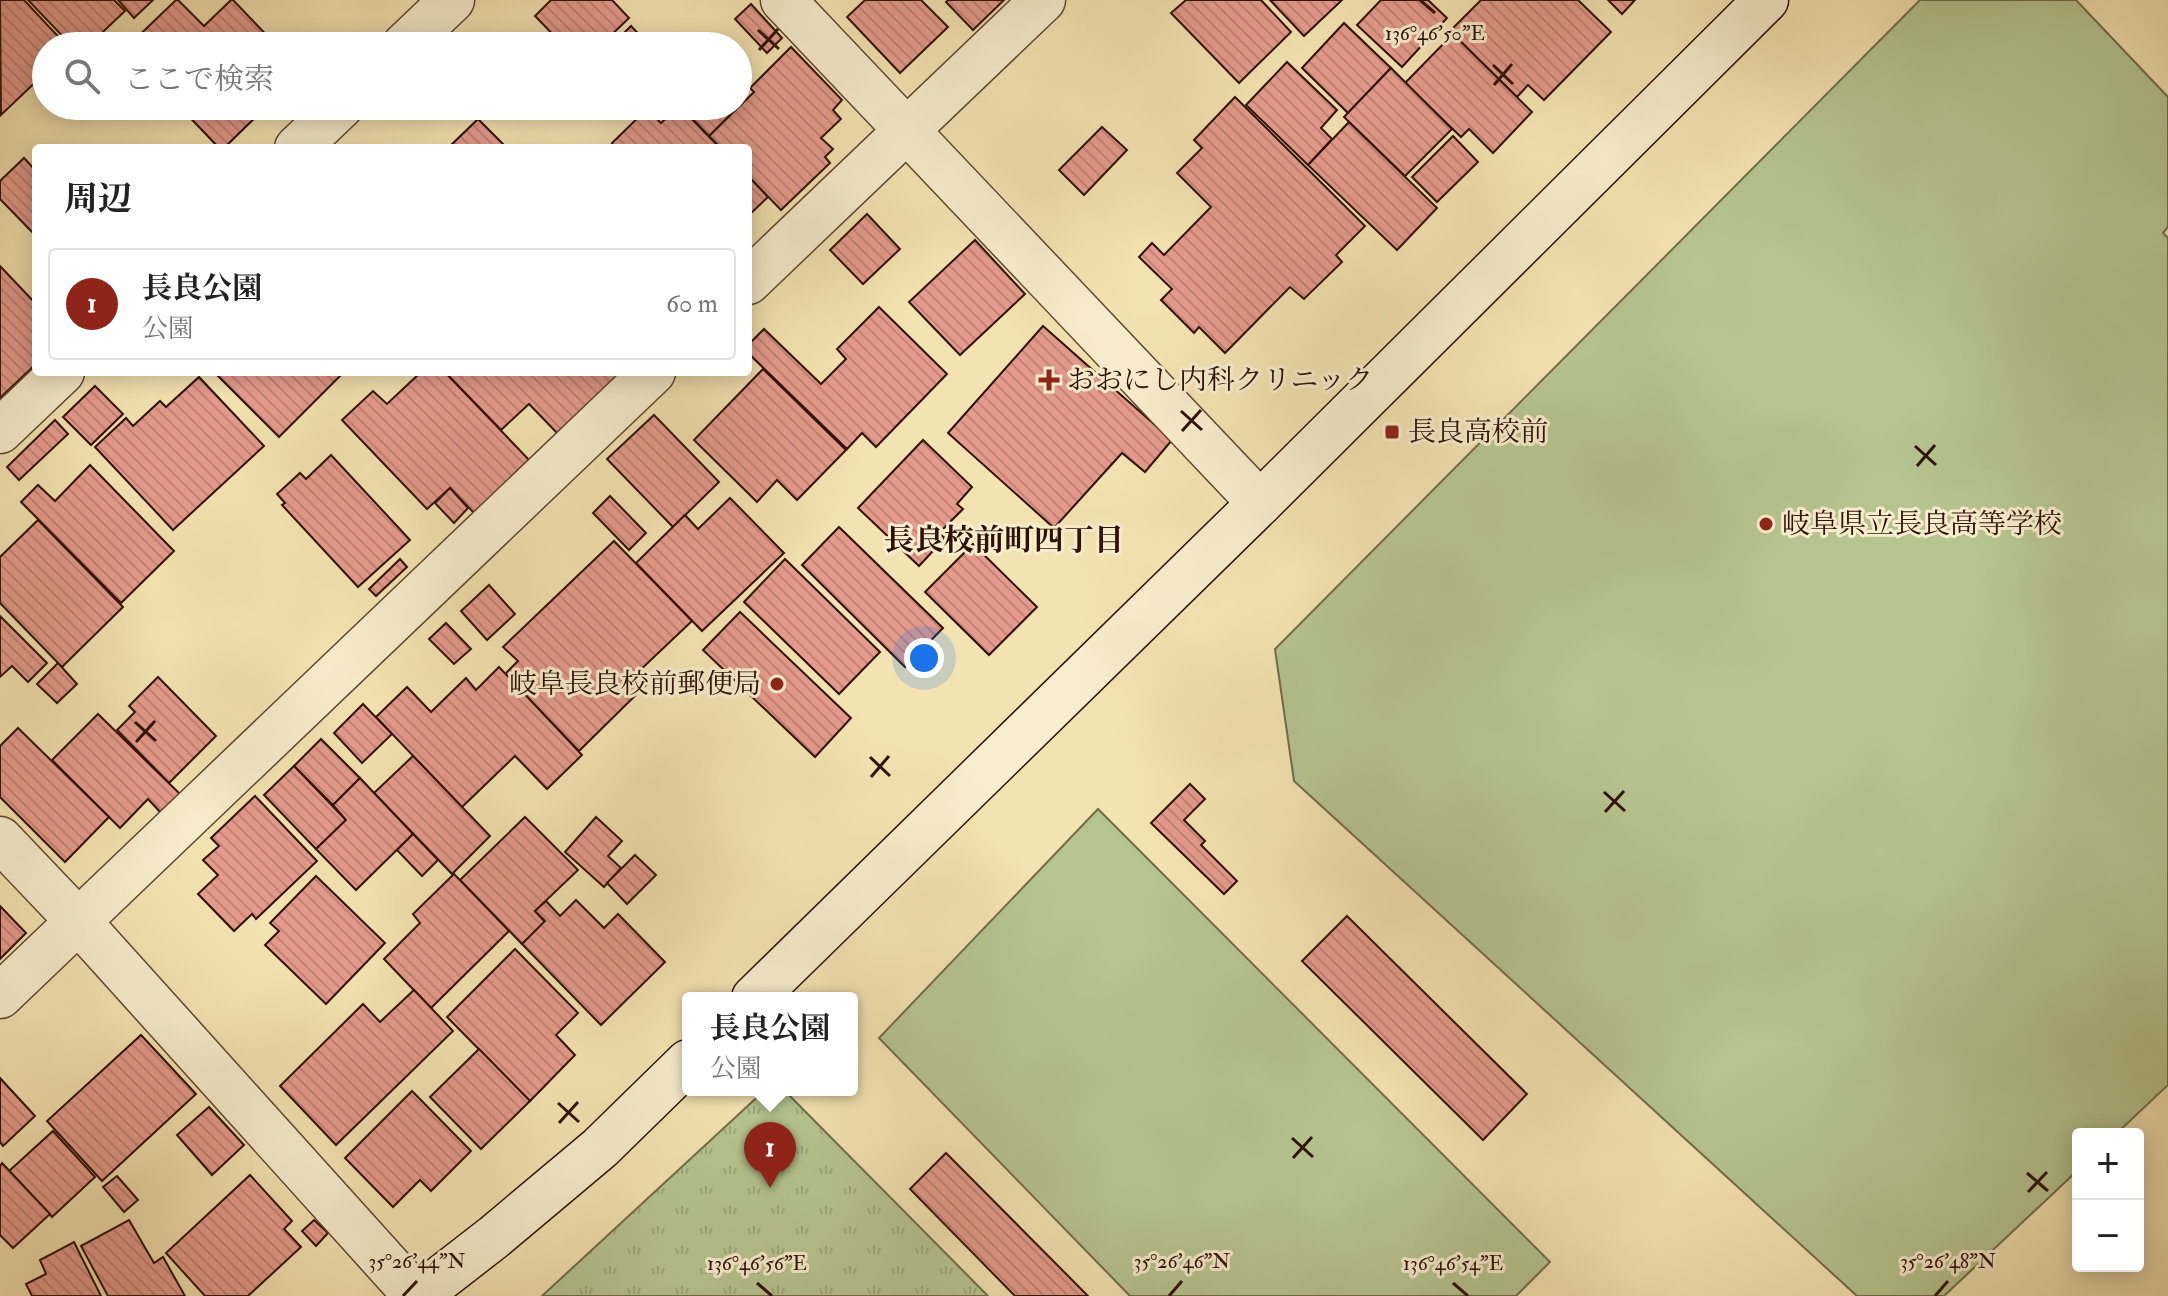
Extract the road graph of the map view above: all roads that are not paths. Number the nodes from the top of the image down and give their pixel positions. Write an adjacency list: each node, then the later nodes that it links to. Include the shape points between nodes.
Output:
1 (452, 0): 5 (street)
2 (783, 0): 7 (street)
3 (1043, 0): 7 (street)
4 (1766, 0): 13 (street)
5 (419, 32)
6 (326, 120): 8 (street)
7 (907, 130): 9 (street); 13 (street)
8 (301, 144)
9 (752, 278)
10 (58, 376): 12 (street)
11 (649, 376): 15 (street)
12 (0, 431)
13 (1260, 503): 16 (street)
14 (0, 839): 15 (street)
15 (78, 921): 17 (street); 19 (street)
16 (760, 992)
17 (0, 996)
18 (682, 1068): 19 (street, via 600,1148)
19 (417, 1296)

